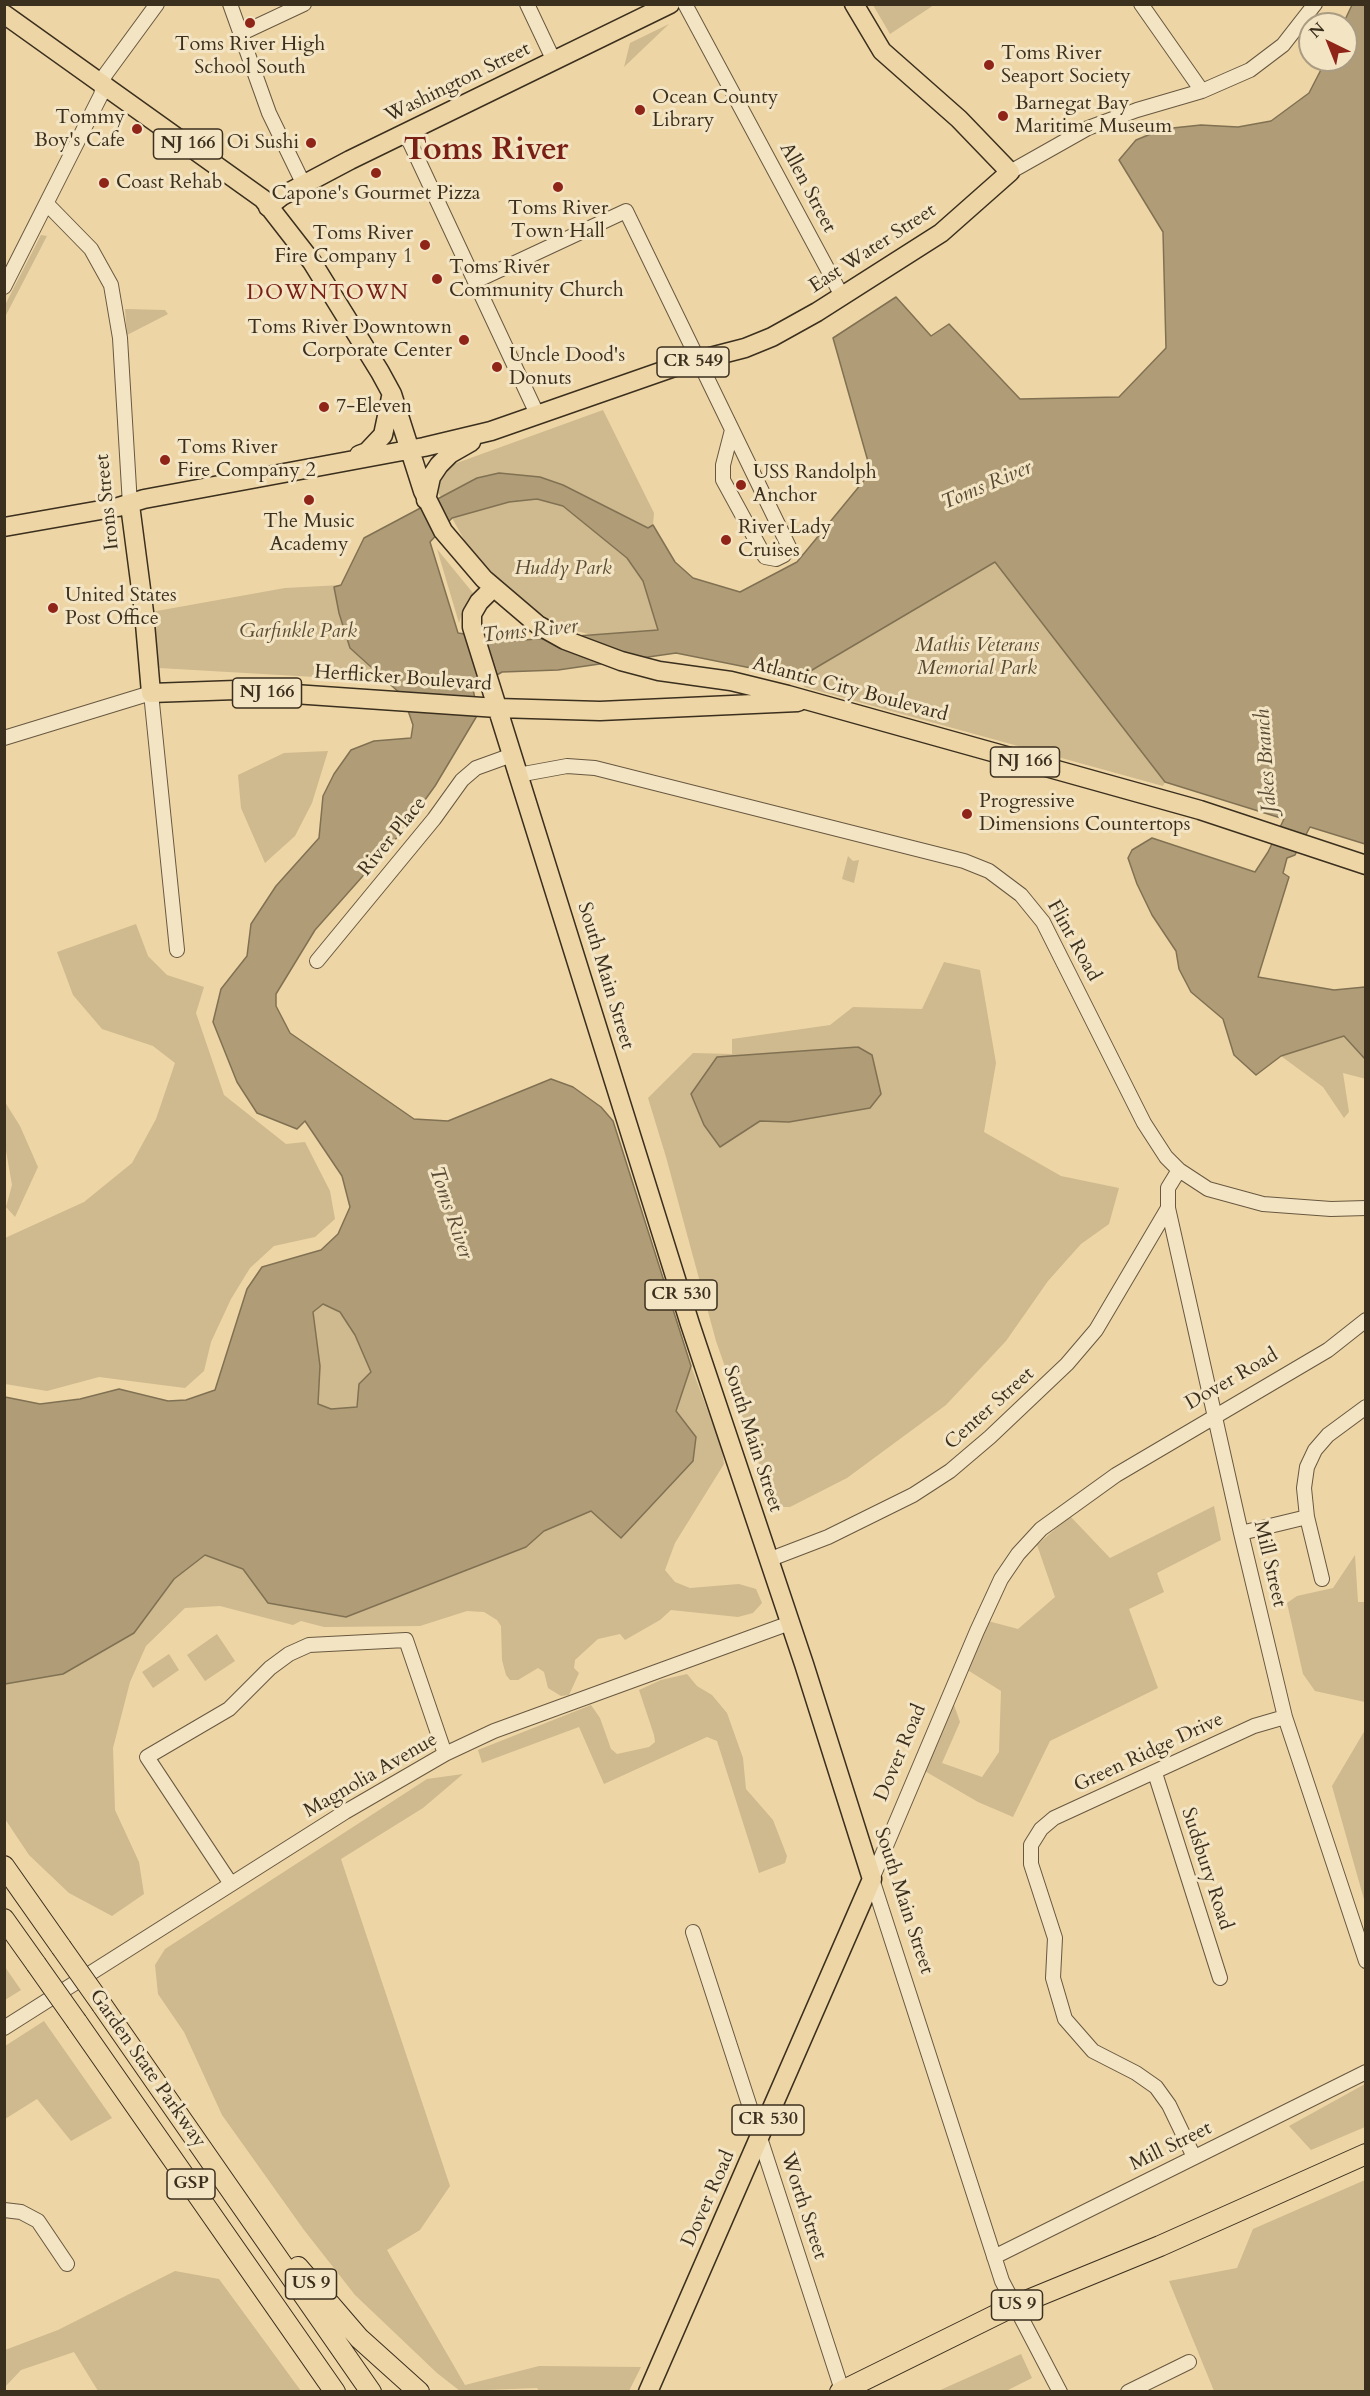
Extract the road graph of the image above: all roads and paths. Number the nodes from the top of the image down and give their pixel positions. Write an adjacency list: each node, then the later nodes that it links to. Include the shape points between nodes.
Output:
1 (158, 4): 13 (street, via 105,75)
2 (230, 4): 11 (street)
3 (304, 4): 11 (street)
4 (527, 4): 12 (street)
5 (670, 4): 12 (main road, Washington Street)
6 (685, 4): 22 (street, Allen Street)
7 (854, 4): 16 (main road, via 882,51 959,119)
8 (1142, 4): 14 (street)
9 (1315, 4): 14 (street, East Water Street, via 1283,45 1264,61 1232,80)
10 (4, 14): 13 (main road, NJ 166)
11 (240, 34): 17 (street, via 269,113)
12 (554, 61): 15 (main road, Washington Street)
13 (103, 85): 18 (street); 19 (main road, NJ 166, via 219,165)
14 (1202, 91): 16 (street, East Water Street, via 1088,128)
15 (406, 134): 17 (main road, Washington Street); 20 (street)
16 (1010, 172): 22 (main road, East Water Street / CR 549, via 941,233)
17 (304, 185): 19 (main road, Washington Street)
18 (47, 204): 21 (street); 31 (street, Irons Street, via 91,249 111,285 120,338)
19 (268, 207): 24 (main road, NJ 166, via 334,294)
20 (476, 281): 23 (street, via 626,211); 25 (street)
21 (4, 287)
22 (842, 296): 23 (main road, East Water Street / CR 549, via 772,337)
23 (699, 360): 25 (main road, East Water Street / CR 549); 26 (street)
24 (392, 394): 28 (main road, NJ 166); 29 (main road, via 383,435 367,452)
25 (538, 416): 27 (main road, East Water Street / CR 549)
26 (732, 430): 26 (street, via 723,480 765,557 776,559 789,547)
27 (491, 431): 28 (main road, East Water Street / CR 549); 30 (main road, via 438,465)
28 (409, 449): 29 (main road, East Water Street); 30 (main road, Atlantic City Boulevard / NJ 166)
29 (343, 462): 31 (main road, via 144,499)
30 (426, 500): 33 (main road, Atlantic City Boulevard / NJ 166, via 466,562)
31 (130, 505): 32 (main road); 34 (main road, Irons Street)
32 (4, 527)
33 (493, 588): 35 (main road, Atlantic City Boulevard / NJ 166, via 538,625 583,648 635,665 731,681); 36 (main road, South Main Street / CR 530, via 472,614 472,627 491,689)
34 (151, 693): 36 (main road, Herflicker Boulevard / NJ 166, via 236,690); 37 (street, Herflicker Boulevard); 41 (street, Irons Street)
35 (806, 701): 36 (main road, Herflicker Boulevard / NJ 166, via 646,710); 40 (main road, Atlantic City Boulevard / NJ 166, via 1244,825)
36 (489, 707): 38 (main road, South Main Street / CR 530)
37 (4, 738)
38 (512, 755): 39 (main road, South Main Street / CR 530); 42 (street, River Place, via 476,768 462,780)
39 (518, 775): 43 (street, Flint Road, via 567,766 595,768 956,859 989,871 1021,895 1043,922 1144,1123); 51 (main road, South Main Street / CR 530)
40 (1365, 865)
41 (177, 950)
42 (317, 961)
43 (1179, 1170): 44 (street, Mill Street, via 1168,1188); 45 (street, Flint Road, via 1208,1190 1263,1204)
44 (1168, 1208): 48 (street, Mill Street); 51 (street, Center Street, via 1096,1330 1067,1364 990,1437 950,1471 913,1495 828,1537)
45 (1365, 1208)
46 (1365, 1320): 48 (street, Dover Road, via 1328,1350)
47 (1365, 1407): 49 (street, via 1315,1450 1304,1488)
48 (1214, 1416): 50 (street, Mill Street); 58 (street, Dover Road, via 1070,1506 1018,1554 1001,1579 977,1631)
49 (1307, 1517): 50 (street); 52 (street)
50 (1241, 1533): 54 (street, Mill Street)
51 (768, 1560): 53 (main road, South Main Street / CR 530)
52 (1322, 1579)
53 (790, 1623): 55 (street, Magnolia Avenue, via 494,1731); 58 (main road, South Main Street / CR 530)
54 (1285, 1717): 56 (street, Green Ridge Drive, via 1254,1726); 62 (street, Mill Street)
55 (445, 1755): 59 (street, Magnolia Avenue, via 409,1773); 59 (street, via 406,1640 309,1645 289,1654 229,1709 147,1757)
56 (1155, 1773): 63 (street, Sudsbury Road); 68 (street, Green Ridge Drive, via 1054,1818 1035,1836 1031,1864 1055,1938 1053,1978 1065,2019 1093,2051 1156,2087)
57 (4, 1866): 69 (highway, Garden State Parkway / GSP, bridge)
58 (872, 1879): 66 (main road, Dover Road / CR 530); 71 (street, South Main Street)
59 (231, 1884): 64 (street, Magnolia Avenue)
60 (4, 1919): 75 (highway, Garden State Parkway / GSP, bridge)
61 (693, 1932): 66 (street, Worth Street)
62 (1365, 1961)
63 (1220, 1977)
64 (4, 2028)
65 (1365, 2072): 68 (street, Mill Street)
66 (760, 2139): 78 (main road, Dover Road / CR 530); 79 (street, Worth Street)
67 (1365, 2154): 73 (highway, US 9, via 1160,2246)
68 (1194, 2157): 71 (street, Mill Street)
69 (215, 2166): 76 (highway, Garden State Parkway / GSP); 77 (highway, US 9, via 242,2188 298,2267 347,2325)
70 (4, 2210): 72 (street, via 21,2212 38,2221)
71 (994, 2257): 73 (street, South Main Street)
72 (68, 2264)
73 (1016, 2305): 79 (highway, US 9); 80 (street, South Main Street)
74 (1189, 2362): 81 (street)
75 (335, 2391)
76 (370, 2391)
77 (418, 2391)
78 (648, 2391)
79 (841, 2391)
80 (1060, 2391)
81 (1128, 2391)

